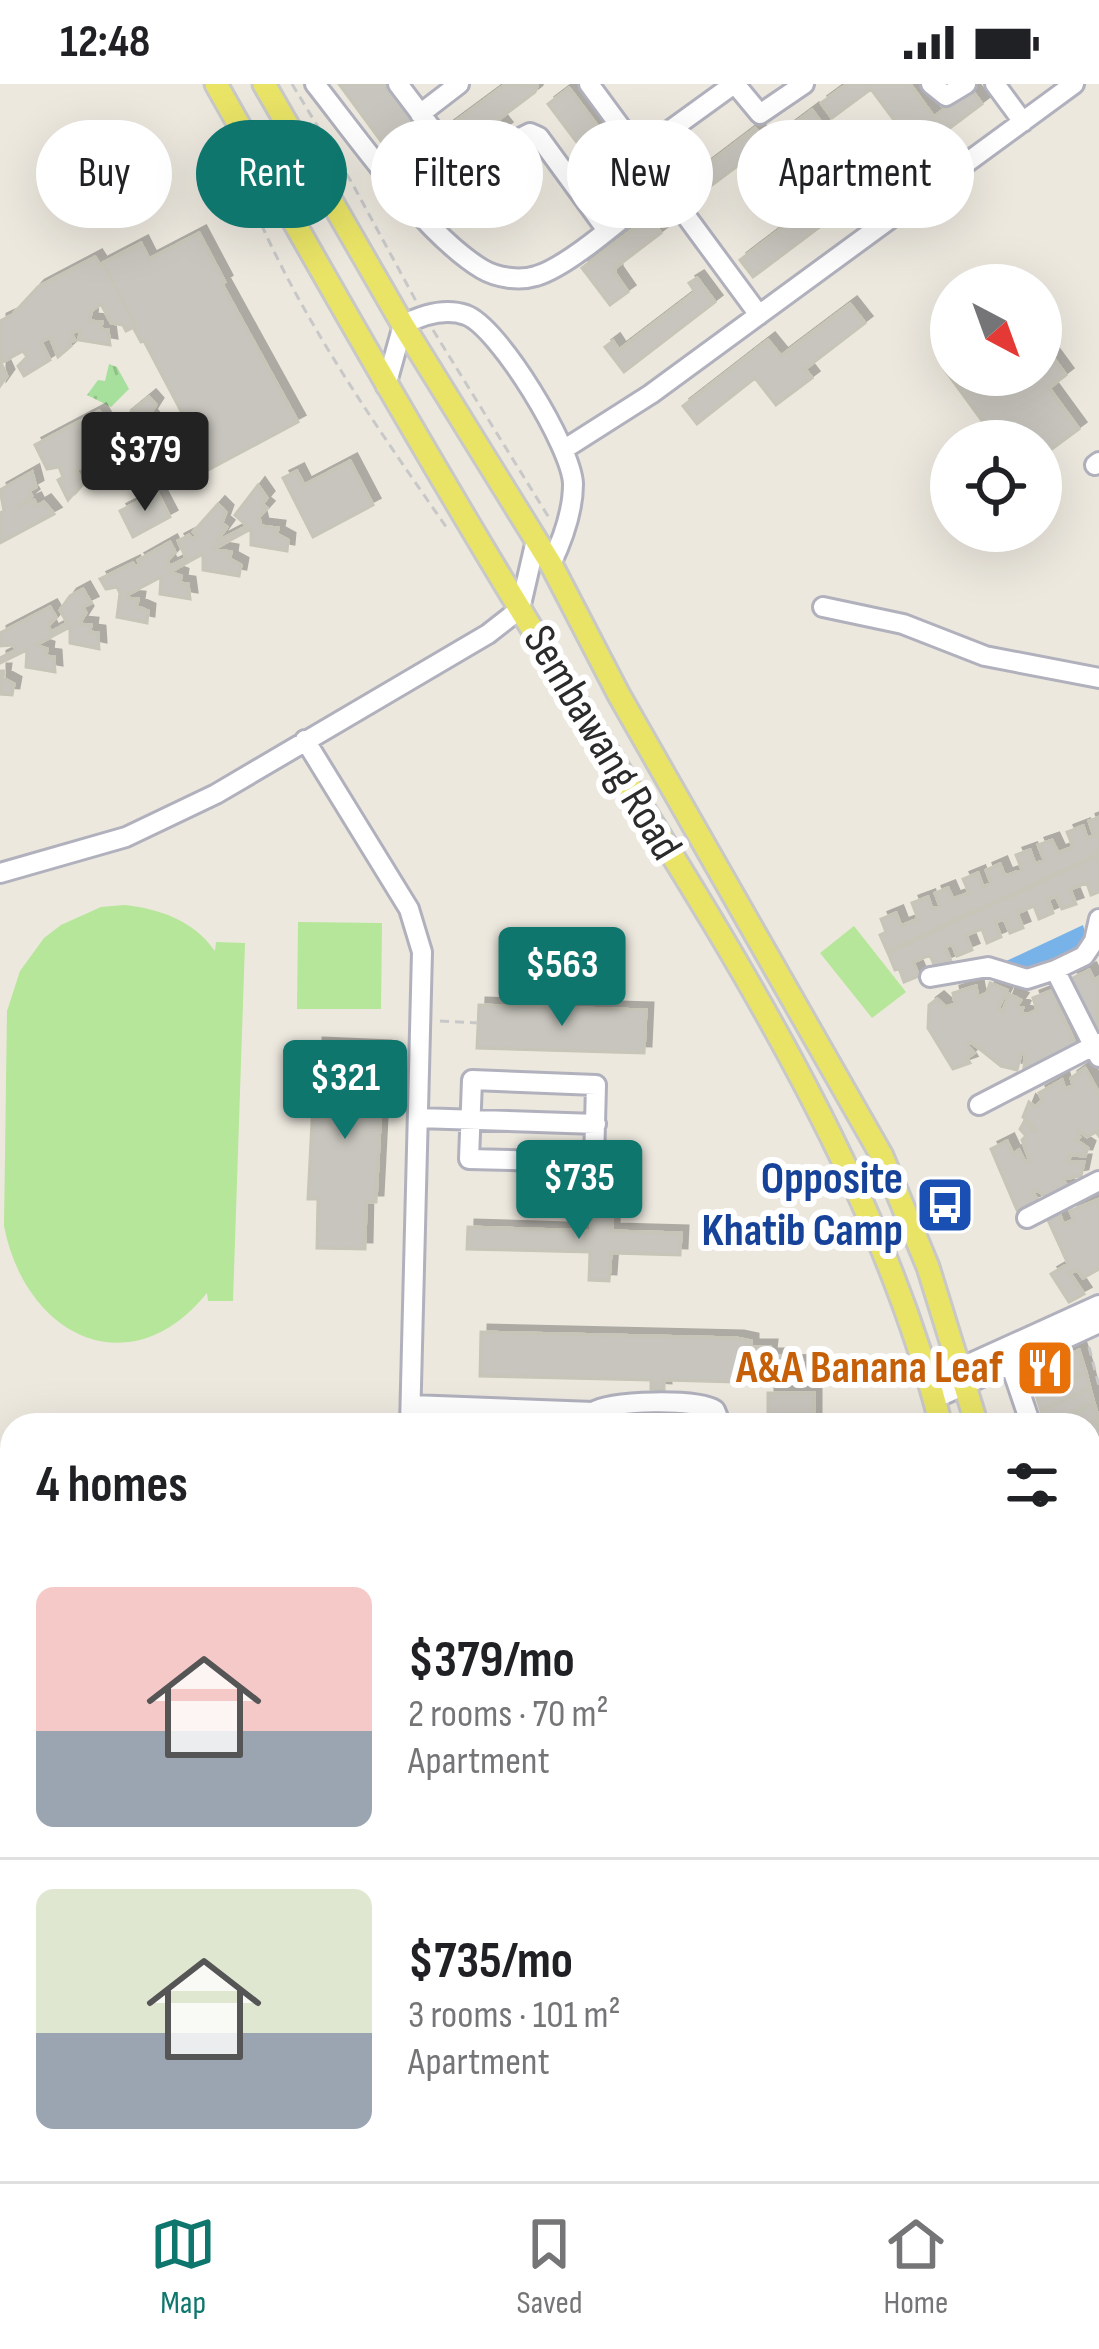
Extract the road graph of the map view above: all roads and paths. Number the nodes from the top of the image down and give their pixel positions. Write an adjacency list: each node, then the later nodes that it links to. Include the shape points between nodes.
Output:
1 (215, 84): 22 (main road, Sembawang Road)
2 (264, 84): 21 (main road, Sembawang Road)
3 (315, 84): 19 (street, via 394,184 479,267 535,277)
4 (460, 84): 13 (street)
5 (589, 84): 14 (street)
6 (735, 84): 7 (street, via 760,114); 15 (street)
7 (804, 84)
8 (931, 84): 9 (street, via 946,96)
9 (966, 84)
10 (995, 84): 16 (street)
11 (1074, 84): 16 (street)
12 (400, 85): 13 (street)
13 (420, 114): 19 (street, via 467,175 522,137 539,137)
14 (616, 120)
15 (685, 120)
16 (1023, 122): 20 (street)
17 (263, 228): 25 (path, via 355,396)
18 (695, 228): 20 (street)
19 (606, 229)
20 (759, 315): 23 (street)
21 (403, 325): 22 (street); 23 (street, via 423,315 470,316 501,344); 24 (main road, Sembawang Road)
22 (386, 386): 28 (main road, Sembawang Road)
23 (563, 450): 26 (street, via 573,486)
24 (536, 539): 26 (main road, Sembawang Road); 28 (street)
25 (458, 543)
26 (551, 565): 47 (main road, Sembawang Road, via 882,1156)
27 (824, 607): 29 (street, via 902,624 985,656)
28 (520, 609): 30 (street); 49 (main road, Sembawang Road, via 701,906 855,1181)
29 (1099, 678)
30 (305, 740): 31 (street, via 126,837); 35 (street, via 409,909 422,952)
31 (0, 873)
32 (1099, 920): 33 (street, via 1084,956)
33 (1055, 970): 34 (street, via 1018,980 988,967); 37 (street)
34 (930, 977)
35 (420, 1019): 36 (path); 39 (street)
36 (478, 1023)
37 (1097, 1049): 38 (street)
38 (979, 1105)
39 (418, 1118): 40 (street); 50 (street)
40 (470, 1120): 41 (street); 41 (street, via 469,1160 593,1162); 41 (street, via 472,1080 596,1084)
41 (596, 1124)
42 (1099, 1180): 43 (street)
43 (1027, 1218)
44 (1099, 1305): 46 (street)
45 (1092, 1329): 46 (street); 48 (path)
46 (1008, 1357): 47 (street); 55 (street)
47 (964, 1378): 49 (street); 54 (main road, Sembawang Road)
48 (1099, 1386)
49 (932, 1391): 53 (main road, Sembawang Road)
50 (410, 1413)
51 (600, 1413): 52 (street, via 610,1404 698,1404)
52 (717, 1413)
53 (938, 1413)
54 (973, 1413)
55 (1027, 1413)

